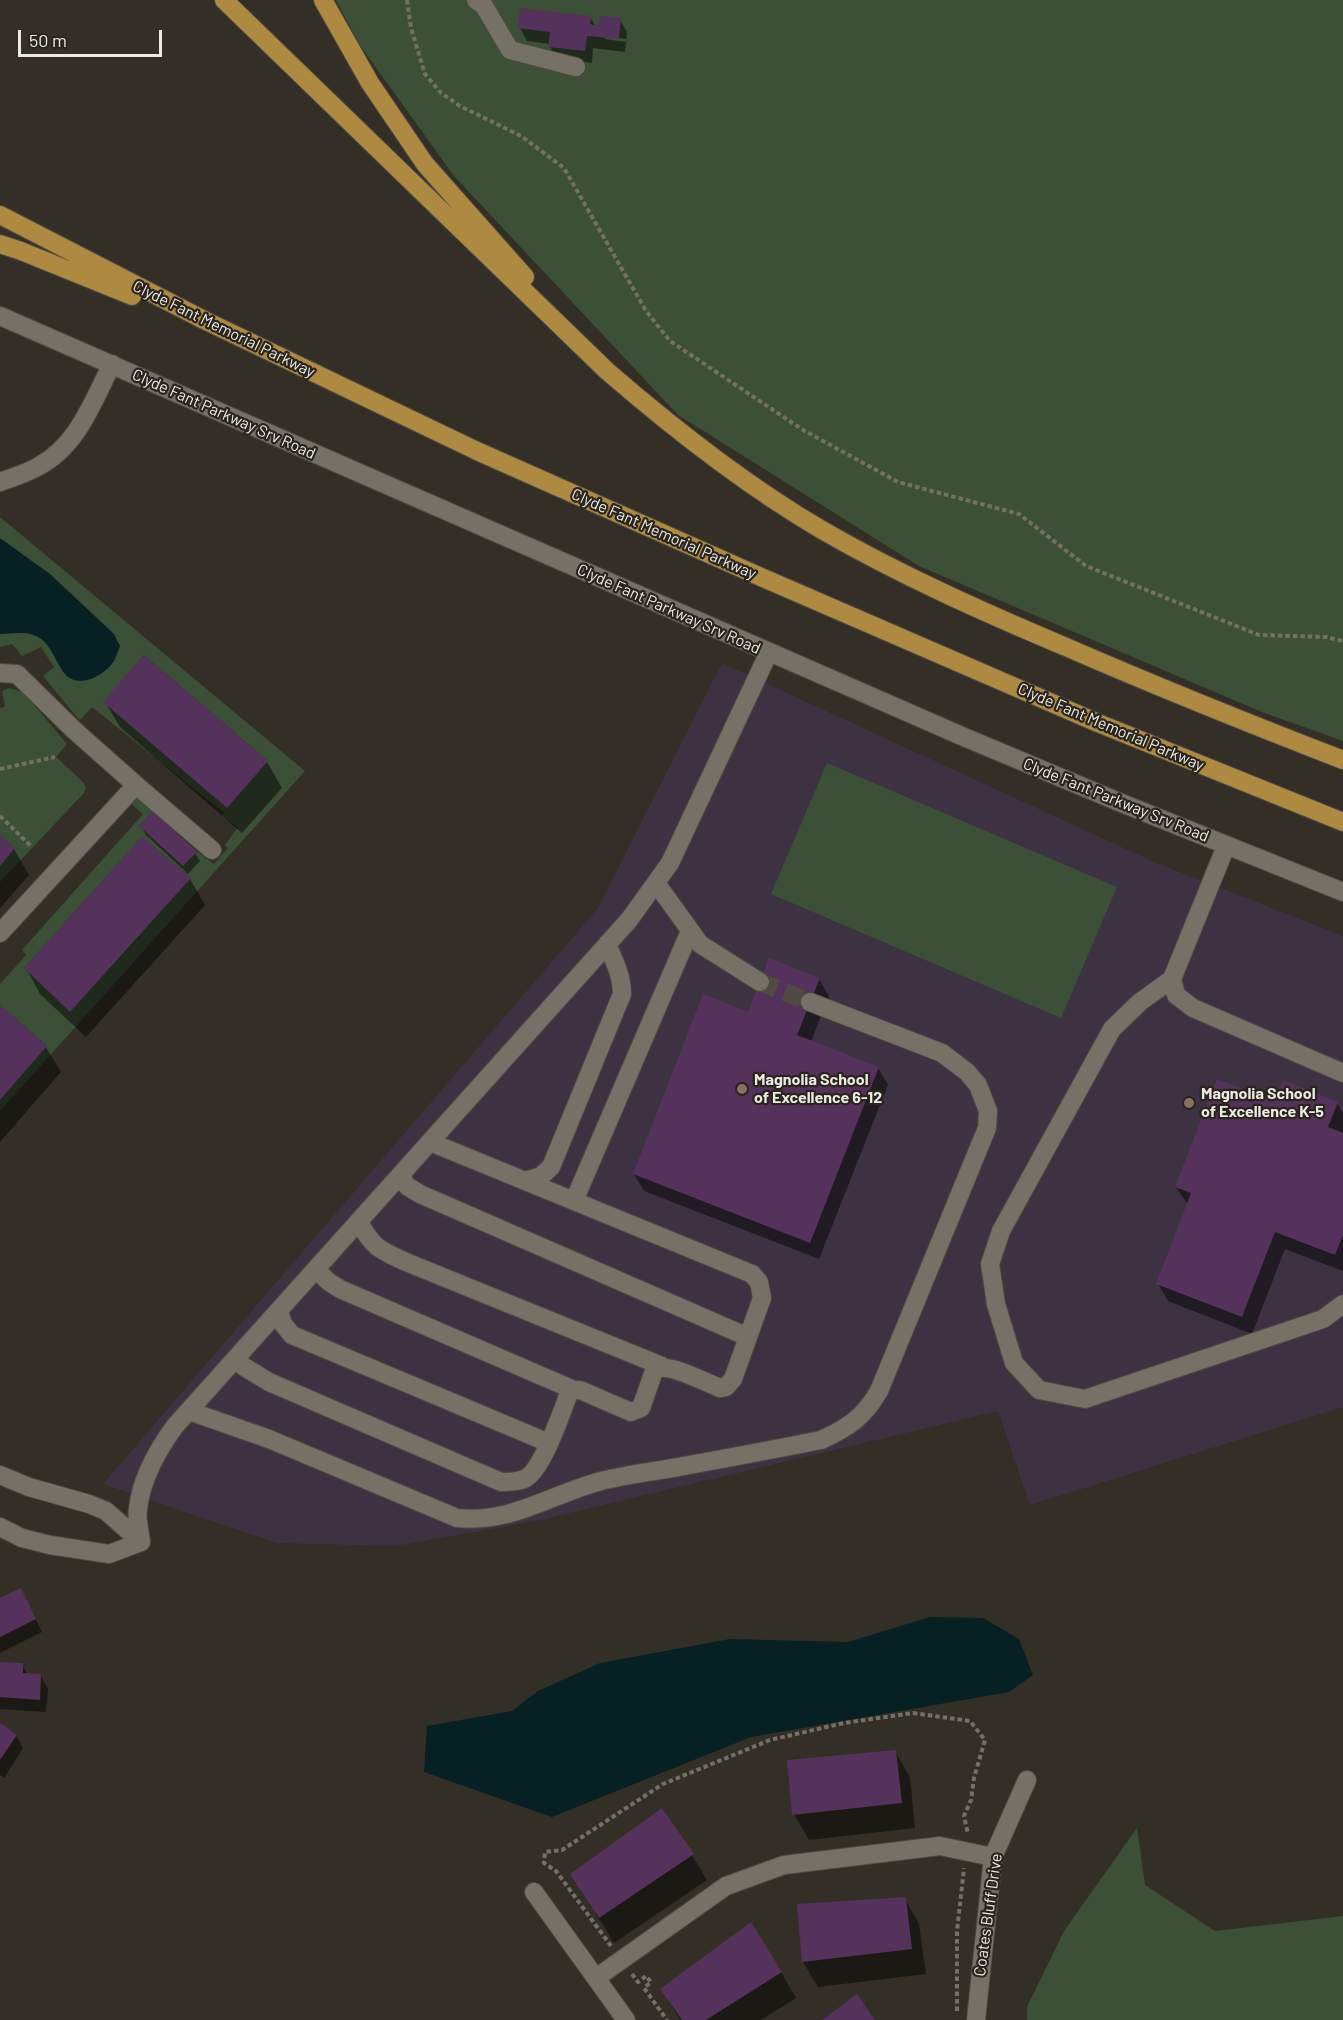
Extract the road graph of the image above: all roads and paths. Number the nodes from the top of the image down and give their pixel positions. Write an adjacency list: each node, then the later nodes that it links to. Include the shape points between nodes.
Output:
1 (224, 0): 11 (main road)
2 (323, 0): 11 (main road, via 370,83 425,164)
3 (407, 0): 13 (path, via 411,28 426,74 441,93 460,106 522,136 564,168 646,311 670,341 803,430 898,482 1019,514 1086,566 1259,635 1326,636)
4 (476, 0): 5 (street, via 484,6 510,50)
5 (576, 67)
6 (0, 215): 9 (main road, Clyde Fant Memorial Parkway)
7 (0, 244): 9 (main road)
8 (0, 316): 10 (street, Clyde Fant Parkway Srv Road)
9 (204, 320): 21 (main road, Clyde Fant Memorial Parkway, via 477,451 761,577 1098,723)
10 (112, 364): 12 (street, via 80,427 63,449 39,466); 14 (street, Clyde Fant Parkway Srv Road)
11 (607, 371): 17 (main road, via 739,477 820,529 903,575 1143,680)
12 (0, 482)
13 (1343, 641)
14 (769, 652): 22 (street, Clyde Fant Parkway Srv Road); 25 (street, via 670,863)
15 (0, 673): 19 (street, via 17,674)
16 (56, 757): 18 (path)
17 (1343, 760)
18 (0, 769)
19 (136, 785): 24 (street); 28 (street)
20 (0, 816): 23 (path)
21 (1343, 822)
22 (1226, 846): 26 (street, Clyde Fant Parkway Srv Road); 30 (street)
23 (32, 847)
24 (212, 850)
25 (656, 883): 27 (street); 29 (street)
26 (1343, 892)
27 (690, 931): 31 (street, via 700,944); 37 (street)
28 (0, 933)
29 (607, 944): 34 (street); 36 (street, via 617,965 622,994 550,1167 541,1176)
30 (1172, 979): 33 (street, via 1176,995 1193,1008); 40 (street, via 1112,1029 1000,1231 990,1264 996,1304 1014,1363 1039,1390 1085,1399 1323,1319)
31 (760, 982)
32 (810, 1002): 46 (street, via 942,1053 978,1085 988,1111 987,1128 879,1391 869,1408 845,1429 821,1440 600,1482 524,1511 471,1520 457,1518 269,1439)
33 (1343, 1073)
34 (429, 1142): 35 (street); 36 (street)
35 (400, 1175): 38 (street); 42 (street, via 420,1194)
36 (525, 1181): 37 (street)
37 (574, 1201): 42 (street, via 752,1274 759,1282 762,1298)
38 (359, 1222): 39 (street); 44 (street, via 378,1249)
39 (315, 1270): 41 (street); 45 (street, via 340,1289)
40 (1343, 1304)
41 (279, 1311): 43 (street); 47 (street, via 292,1335)
42 (748, 1337): 44 (street, via 733,1379 726,1387)
43 (236, 1359): 46 (street); 47 (street, via 269,1382 501,1482 526,1479)
44 (662, 1366): 45 (street, via 655,1368 641,1408 632,1412)
45 (574, 1390): 47 (street, via 569,1393)
46 (189, 1411): 50 (street, via 159,1448 148,1474 138,1509)
47 (549, 1443)
48 (0, 1475): 50 (street, via 106,1511)
49 (0, 1527): 50 (street, via 50,1545 109,1554)
50 (141, 1542)
51 (1027, 1780): 53 (street, Coates Bluff Drive)
52 (966, 1851): 53 (street); 55 (street, via 940,1846 784,1865 726,1886); 55 (path, via 969,1831 964,1816 985,1740 970,1721 913,1713 770,1740 663,1784 562,1851 546,1852 544,1863 556,1871); 59 (path, via 957,1931)
53 (993, 1857): 60 (street, Coates Bluff Drive)
54 (534, 1892): 56 (street)
55 (621, 1960): 56 (street); 58 (path, via 638,1982 646,1976 651,1982 644,1988)
56 (596, 1978): 57 (street)
57 (626, 2020)
58 (667, 2020)
59 (957, 2020)
60 (976, 2020)

